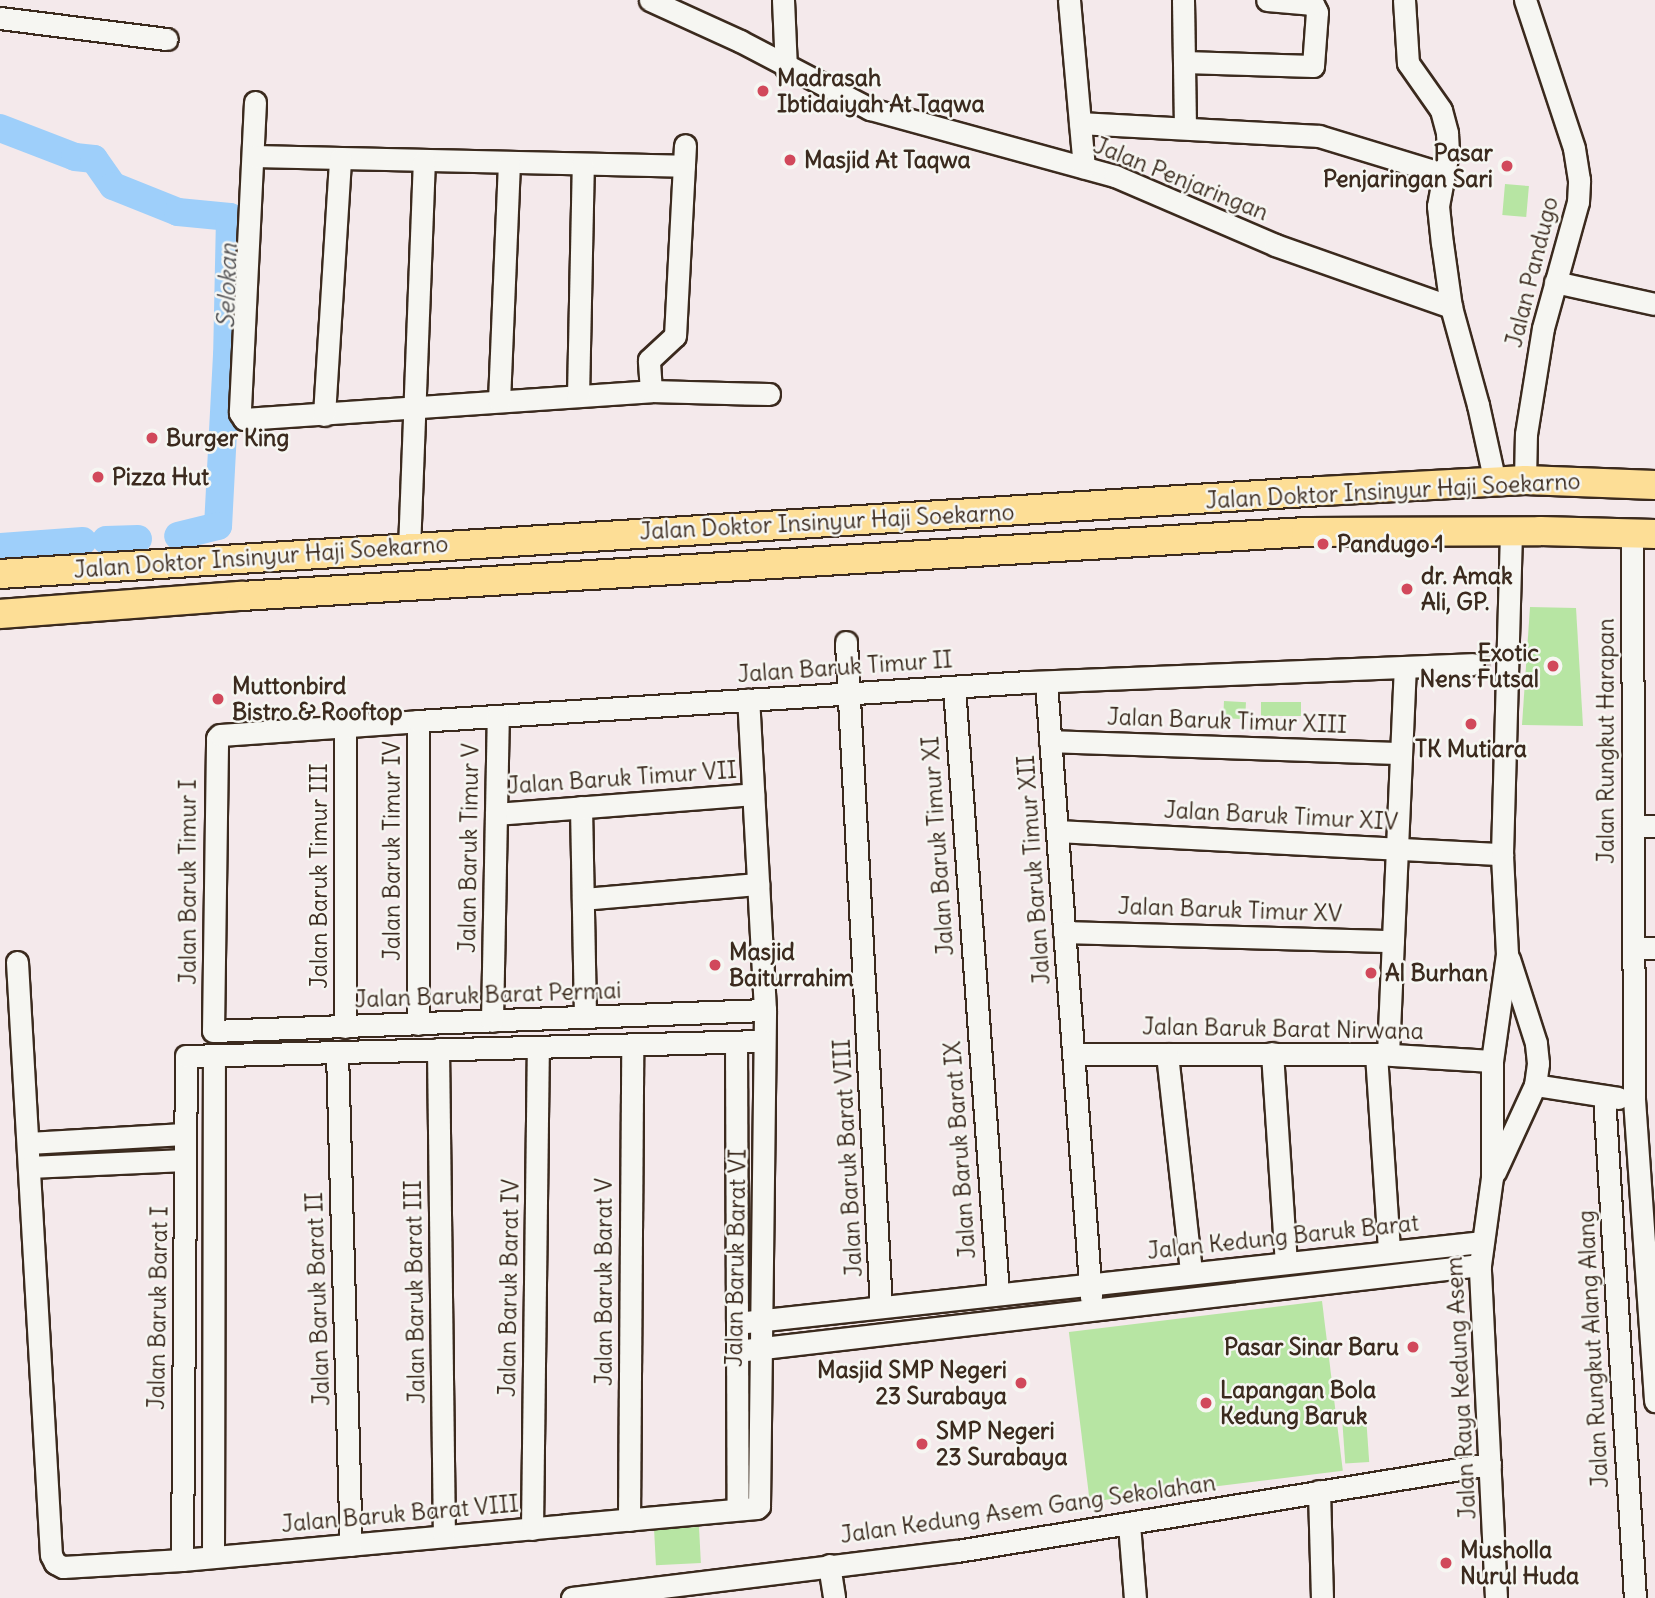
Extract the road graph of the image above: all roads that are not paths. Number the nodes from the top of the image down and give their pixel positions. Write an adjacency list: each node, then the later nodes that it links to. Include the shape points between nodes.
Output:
1 (650, 0): 11 (street, Jalan Penjaringan, via 740,41)
2 (783, 0): 11 (street)
3 (1069, 0): 13 (street)
4 (1183, 0): 10 (street)
5 (1267, 0): 10 (street, via 1313,4 1317,12 1314,66)
6 (1404, 0): 21 (street, via 1408,63 1440,110 1447,133)
7 (1525, 0): 22 (street, Jalan Pandugo, via 1574,148 1579,180 1578,202)
8 (0, 19): 9 (street)
9 (167, 39)
10 (1184, 62): 14 (street)
11 (786, 68): 20 (street, Jalan Penjaringan, via 870,109)
12 (255, 102): 15 (street)
13 (1080, 123): 14 (street); 20 (street)
14 (1185, 127): 21 (street, via 1319,136)
15 (253, 156): 16 (street); 30 (street, via 240,413 244,419)
16 (340, 158): 17 (street); 30 (street)
17 (424, 161): 18 (street); 29 (street)
18 (509, 163): 19 (street); 28 (street)
19 (583, 164): 25 (street, via 684,156 675,336 649,360); 27 (street)
20 (1084, 167): 24 (street, Jalan Penjaringan, via 1115,176 1275,246)
21 (1443, 174): 24 (street, via 1438,206)
22 (1555, 282): 23 (street); 31 (street, Jalan Pandugo, via 1526,434)
23 (1655, 304)
24 (1451, 307): 32 (street)
25 (651, 391): 26 (street); 27 (street)
26 (769, 394)
27 (578, 396): 28 (street)
28 (499, 401): 29 (street)
29 (414, 407): 30 (street); 40 (street)
30 (324, 415)
31 (1525, 480): 32 (main road, Jalan Doktor Insinyur Haji Soekarno); 33 (main road, Jalan Doktor Insinyur Haji Soekarno)
32 (1495, 482): 34 (main road, Jalan Doktor Insinyur Haji Soekarno)
33 (1655, 485)
34 (1105, 506): 35 (main road, Jalan Doktor Insinyur Haji Soekarno); 38 (main road, via 1097,512 1093,531)
35 (1045, 510): 39 (main road, via 1057,527); 40 (main road, Jalan Doktor Insinyur Haji Soekarno)
36 (1511, 532): 37 (main road, Jalan Doktor Insinyur Haji Soekarno); 38 (main road, Jalan Doktor Insinyur Haji Soekarno, via 1306,532); 48 (street, Jalan Raya Kedung Asem)
37 (1644, 534): 63 (street, Jalan Rungkut Harapan)
38 (1108, 543): 39 (main road, Jalan Doktor Insinyur Haji Soekarno)
39 (1048, 547): 44 (main road, Jalan Doktor Insinyur Haji Soekarno)
40 (410, 549): 41 (main road, Jalan Doktor Insinyur Haji Soekarno)
41 (239, 559): 42 (main road, Jalan Doktor Insinyur Haji Soekarno); 44 (main road, via 232,574)
42 (186, 563): 43 (main road, Jalan Doktor Insinyur Haji Soekarno); 45 (main road, via 198,582 196,590)
43 (0, 574)
44 (241, 596): 45 (main road, Jalan Doktor Insinyur Haji Soekarno)
45 (183, 600): 46 (main road, Jalan Doktor Insinyur Haji Soekarno)
46 (0, 614)
47 (846, 642): 52 (street)
48 (1491, 663): 49 (street, Jalan Baruk Timur II); 67 (street, Jalan Raya Kedung Asem)
49 (1405, 668): 50 (street, Jalan Baruk Timur II); 59 (street)
50 (1046, 682): 51 (street, Jalan Baruk Timur II); 58 (street, Jalan Baruk Timur XII)
51 (954, 687): 52 (street, Jalan Baruk Timur II); 75 (street, Jalan Baruk Timur XI)
52 (849, 693): 53 (street, Jalan Baruk Timur II); 109 (street, Jalan Baruk Barat VIII)
53 (748, 699): 54 (street, Jalan Baruk Timur II); 60 (street, Jalan Baruk Barat VI)
54 (498, 717): 55 (street, Jalan Baruk Timur II); 62 (street, Jalan Baruk Timur V)
55 (418, 721): 56 (street, Jalan Baruk Timur II); 79 (street, Jalan Baruk Timur IV)
56 (345, 726): 57 (street, Jalan Baruk Timur II); 80 (street, Jalan Baruk Timur III)
57 (220, 735): 81 (street, Jalan Baruk Timur I, via 215,743)
58 (1050, 741): 59 (street, Jalan Baruk Timur XIII); 65 (street, Jalan Baruk Timur XII)
59 (1401, 752): 66 (street)
60 (753, 794): 61 (street, Jalan Baruk Timur VII); 68 (street, Jalan Baruk Barat VI)
61 (581, 807): 62 (street, Jalan Baruk Timur VII); 69 (street)
62 (496, 814): 78 (street, Jalan Baruk Timur V)
63 (1633, 826): 64 (street); 73 (street, Jalan Rungkut Harapan)
64 (1655, 826)
65 (1057, 831): 66 (street, Jalan Baruk Timur XIV); 70 (street, Jalan Baruk Timur XII)
66 (1397, 847): 67 (street, Jalan Baruk Timur XIV); 71 (street)
67 (1503, 854): 72 (street, Jalan Raya Kedung Asem)
68 (758, 884): 69 (street); 76 (street, Jalan Baruk Barat VI)
69 (583, 900): 77 (street)
70 (1064, 932): 71 (street, Jalan Baruk Timur XV); 88 (street, Jalan Baruk Timur XII)
71 (1393, 941): 91 (street)
72 (1507, 954): 93 (street, Jalan Raya Kedung Asem); 94 (street, Jalan Raya Kedung Asem, via 1536,1043)
73 (1644, 958): 96 (street, Jalan Rungkut Harapan)
74 (17, 962): 98 (street)
75 (975, 1002): 108 (street, Jalan Baruk Barat IX)
76 (765, 1010): 77 (street, Jalan Baruk Barat Permai); 82 (street, Jalan Baruk Barat VI)
77 (585, 1017): 78 (street, Jalan Baruk Barat Permai)
78 (492, 1021): 79 (street, Jalan Baruk Barat Permai)
79 (418, 1024): 80 (street, Jalan Baruk Barat Permai)
80 (345, 1027): 81 (street, Jalan Baruk Barat Permai)
81 (213, 1031)
82 (764, 1041): 83 (street); 111 (street, Jalan Baruk Barat VI)
83 (736, 1042): 84 (street); 112 (street, Jalan Baruk Barat VI)
84 (632, 1045): 85 (street); 120 (street, Jalan Baruk Barat V)
85 (538, 1047): 86 (street); 122 (street, Jalan Baruk Barat IV)
86 (438, 1049): 87 (street); 123 (street, Jalan Baruk Barat III)
87 (337, 1052): 92 (street); 124 (street, Jalan Baruk Barat II)
88 (1073, 1054): 89 (street, Jalan Baruk Barat Nirwana); 107 (street, Jalan Baruk Timur XII)
89 (1167, 1054): 90 (street, Jalan Baruk Barat Nirwana); 106 (street)
90 (1272, 1054): 91 (street, Jalan Baruk Barat Nirwana); 104 (street)
91 (1382, 1054): 93 (street, Jalan Baruk Barat Nirwana); 103 (street)
92 (214, 1056): 97 (street, Jalan Baruk Barat I, via 186,1056); 125 (street)
93 (1492, 1061): 101 (street, Jalan Raya Kedung Asem)
94 (1535, 1085): 95 (street); 101 (street, Jalan Raya Kedung Asem)
95 (1604, 1096): 96 (street); 133 (street, Jalan Rungkut Alang Alang)
96 (1634, 1099): 115 (street)
97 (184, 1134): 98 (street); 99 (street, Jalan Baruk Barat I)
98 (28, 1143): 100 (street)
99 (185, 1160): 100 (street); 126 (street, Jalan Baruk Barat I)
100 (29, 1167): 126 (street, Jalan Baruk Barat VIII, via 51,1555 63,1567)
101 (1493, 1178): 102 (street, Jalan Raya Kedung Asem)
102 (1481, 1242): 103 (street, Jalan Kedung Baruk Barat); 105 (street, Jalan Raya Kedung Asem)
103 (1389, 1252): 104 (street, Jalan Kedung Baruk Barat)
104 (1286, 1263): 106 (street, Jalan Kedung Baruk Barat)
105 (1480, 1265): 110 (street); 116 (street, Jalan Raya Kedung Asem)
106 (1191, 1273): 107 (street, Jalan Kedung Baruk Barat)
107 (1090, 1284): 108 (street, Jalan Kedung Baruk Barat); 110 (street)
108 (998, 1294): 109 (street, Jalan Kedung Baruk Barat)
109 (881, 1307): 111 (street, Jalan Kedung Baruk Barat)
110 (1091, 1310): 113 (street)
111 (761, 1320): 112 (street, Jalan Kedung Baruk Barat); 113 (street, Jalan Baruk Barat VI)
112 (737, 1323): 114 (street, Jalan Baruk Barat VI)
113 (761, 1348): 114 (street); 118 (street, Jalan Baruk Barat VI)
114 (737, 1351): 119 (street, Jalan Baruk Barat VI)
115 (1655, 1401)
116 (1490, 1464): 117 (street, Jalan Kedung Asem Gang Sekolahan); 132 (street, Jalan Raya Kedung Asem)
117 (1319, 1491): 121 (street, Jalan Kedung Asem Gang Sekolahan); 131 (street)
118 (760, 1506): 119 (street, Jalan Baruk Barat VIII)
119 (738, 1509): 120 (street, Jalan Baruk Barat VIII)
120 (629, 1520): 122 (street, Jalan Baruk Barat VIII)
121 (1129, 1524): 127 (street, Jalan Kedung Asem Gang Sekolahan); 130 (street)
122 (532, 1529): 123 (street, Jalan Baruk Barat VIII)
123 (444, 1534): 124 (street, Jalan Baruk Barat VIII)
124 (351, 1545): 125 (street, Jalan Baruk Barat VIII)
125 (213, 1556): 126 (street, Jalan Baruk Barat VIII)
126 (181, 1560)
127 (829, 1565): 128 (street, Jalan Kedung Asem Gang Sekolahan); 129 (street)
128 (572, 1598)
129 (834, 1598)
130 (1135, 1598)
131 (1322, 1598)
132 (1496, 1598)
133 (1634, 1598)

